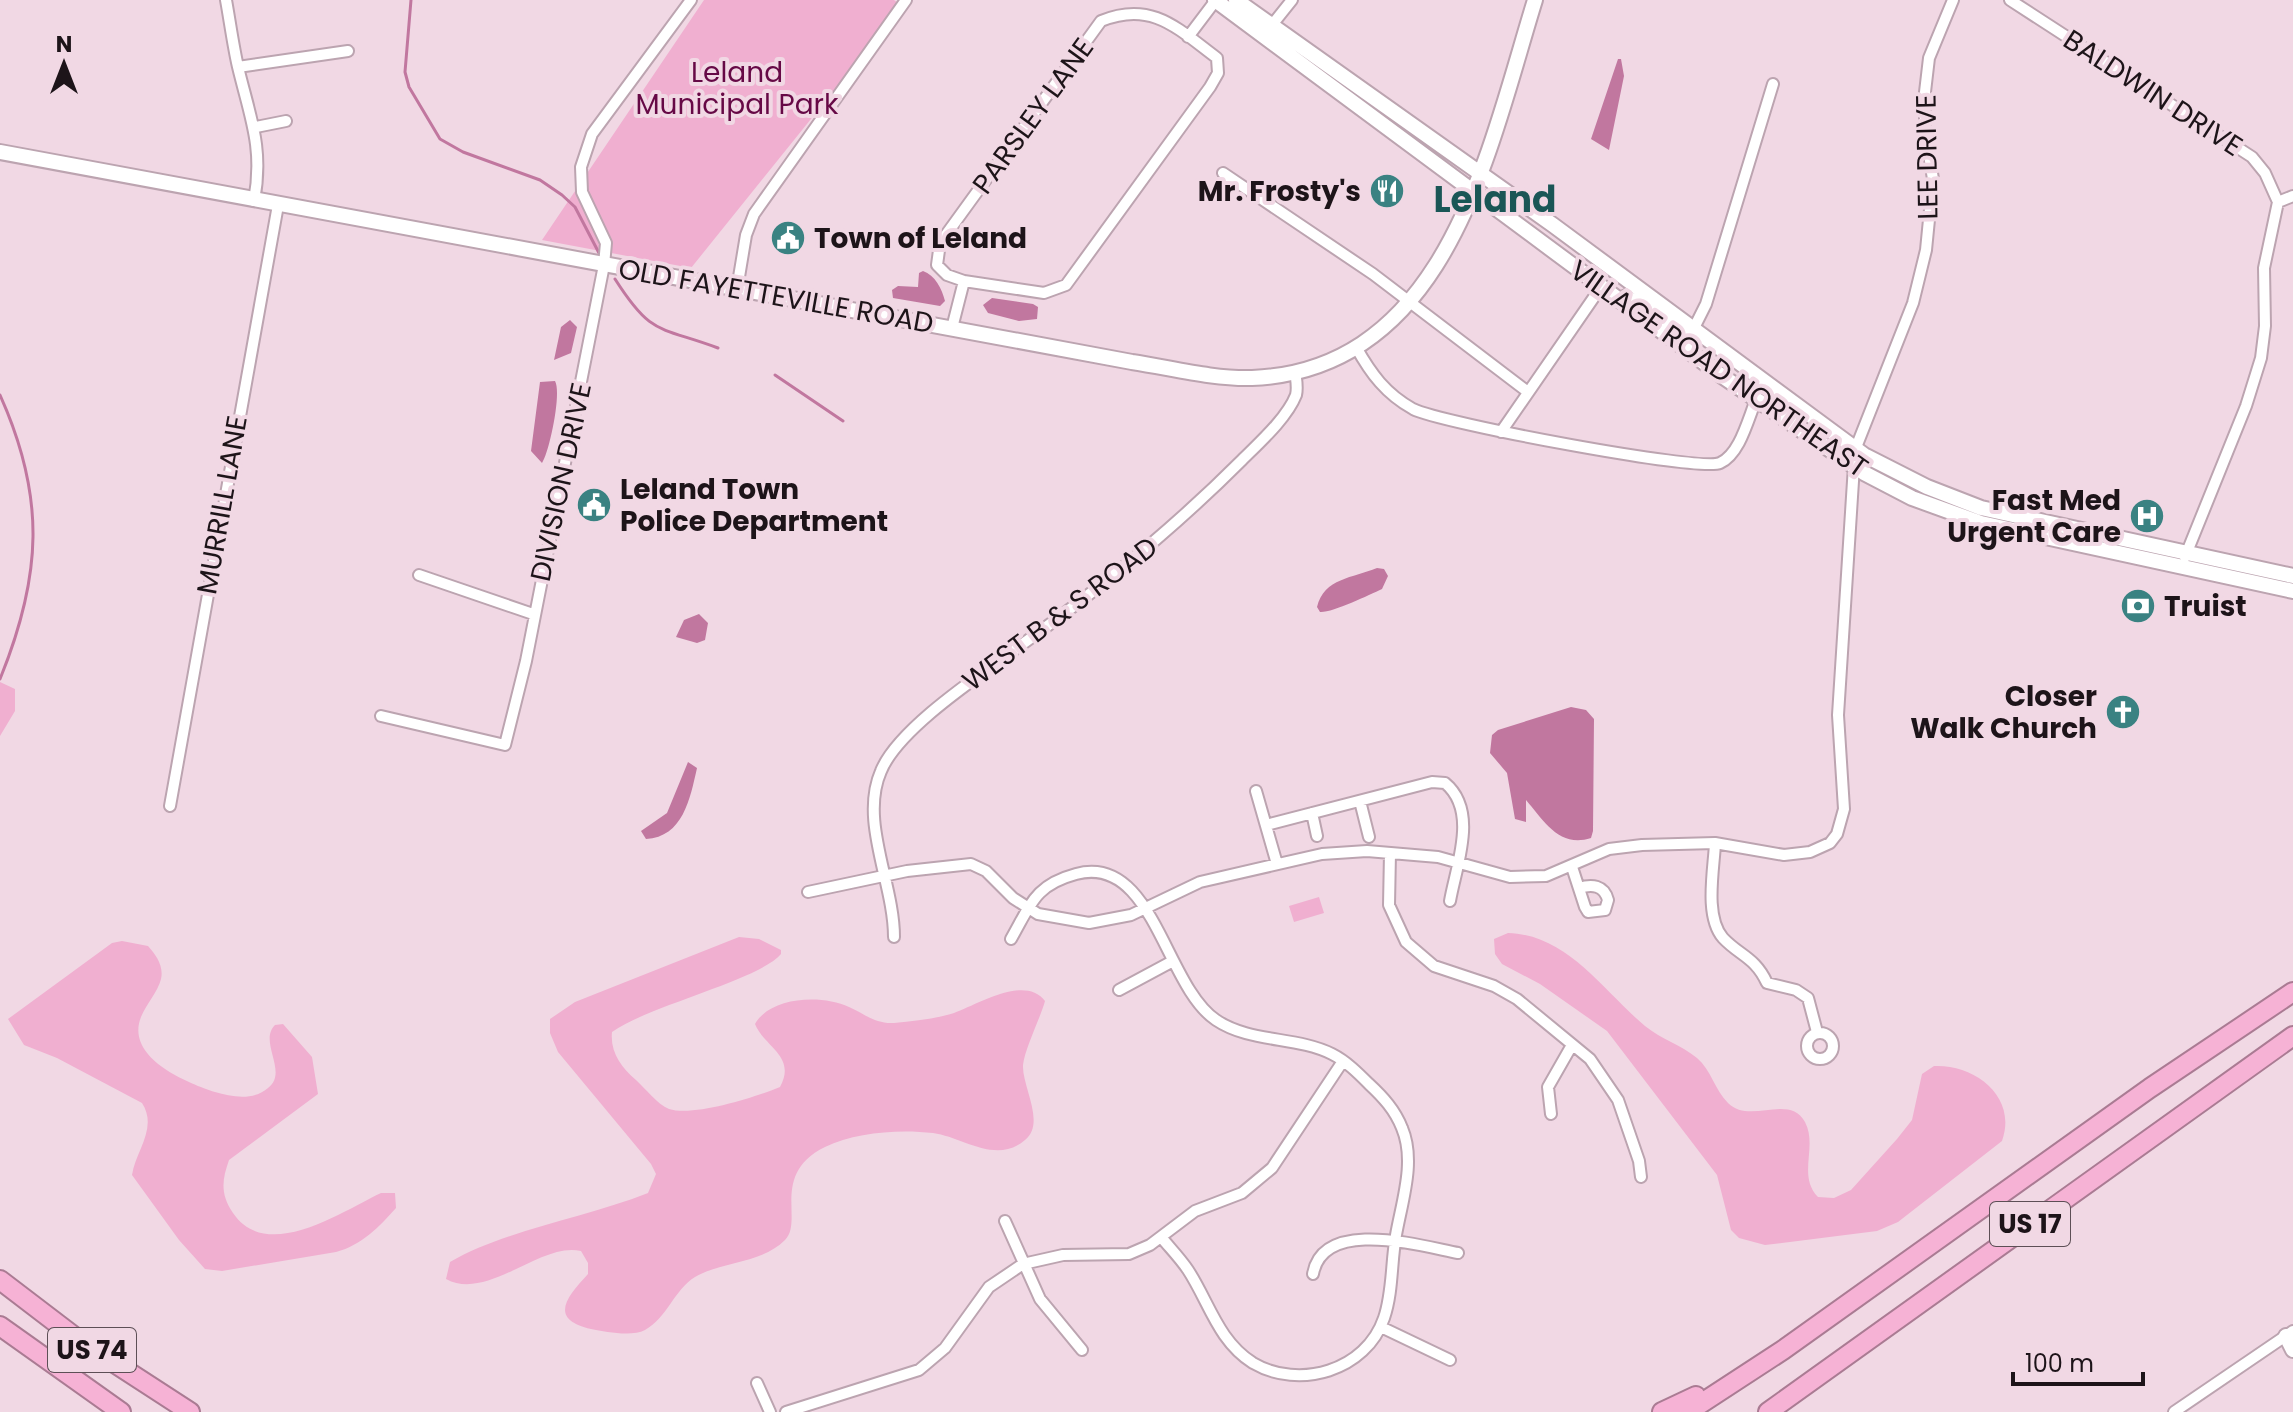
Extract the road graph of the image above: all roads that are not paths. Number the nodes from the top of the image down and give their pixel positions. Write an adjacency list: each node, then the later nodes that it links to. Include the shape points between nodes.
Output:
1 (226, 0): 13 (street)
2 (691, 0): 25 (street, DIVISION DRIVE, via 592,134 581,167 582,192 606,243)
3 (1216, 0): 11 (street); 20 (main road, VILLAGE ROAD NORTHEAST)
4 (1236, 0): 10 (main road, VILLAGE ROAD NORTHEAST)
5 (1292, 0): 10 (street)
6 (1535, 0): 19 (main road, OLD FAYETTEVILLE ROAD)
7 (1953, 0): 37 (street, LEE DRIVE, via 1929,58 1925,92 1933,179 1926,250 1913,303)
8 (2010, 0): 23 (street, BALDWIN DRIVE, via 2252,157)
9 (901, 2): 28 (street, via 754,214)
10 (1272, 25): 19 (main road, VILLAGE ROAD NORTHEAST)
11 (1188, 37): 26 (street, PARSLEY LANE, via 1217,58 1218,73 1066,285 1044,293); 26 (street, PARSLEY LANE, via 1151,12 1122,11 1101,21 940,243 937,265)
12 (348, 51): 13 (street)
13 (238, 67): 16 (street)
14 (1773, 84): 31 (street, via 1706,304)
15 (286, 121): 16 (street)
16 (256, 127): 22 (street, via 259,174)
17 (0, 152): 22 (main road, OLD FAYETTEVILLE ROAD)
18 (1223, 173): 29 (street)
19 (1483, 175): 20 (main road, OLD FAYETTEVILLE ROAD); 31 (main road, VILLAGE ROAD NORTHEAST)
20 (1474, 194): 27 (main road, VILLAGE ROAD NORTHEAST); 29 (main road, OLD FAYETTEVILLE ROAD, via 1443,254)
21 (2293, 196): 23 (street)
22 (254, 201): 24 (main road, OLD FAYETTEVILLE ROAD)
23 (2278, 202): 39 (street, via 2264,268 2261,358)
24 (278, 205): 25 (main road, OLD FAYETTEVILLE ROAD); 47 (street, MURRILL LANE)
25 (604, 265): 28 (main road, OLD FAYETTEVILLE ROAD); 43 (street, DIVISION DRIVE)
26 (964, 281): 30 (street)
27 (1596, 283): 31 (main road, via 1683,332); 34 (street); 35 (main road, VILLAGE ROAD NORTHEAST)
28 (737, 289): 30 (main road, OLD FAYETTEVILLE ROAD)
29 (1409, 303): 32 (main road, OLD FAYETTEVILLE ROAD); 34 (street)
30 (952, 328): 33 (main road, OLD FAYETTEVILLE ROAD, via 1211,375 1256,377)
31 (1694, 328): 37 (main road, VILLAGE ROAD NORTHEAST)
32 (1356, 347): 33 (main road, OLD FAYETTEVILLE ROAD); 36 (street, via 1386,391 1415,410)
33 (1295, 371): 57 (street, WEST B & S ROAD, via 1292,403 1172,529 953,695 888,757 873,804)
34 (1528, 392): 36 (street)
35 (1756, 400): 36 (street, via 1734,452 1716,465); 38 (main road, VILLAGE ROAD NORTHEAST)
36 (1501, 432)
37 (1855, 450): 38 (street, LEE DRIVE); 39 (main road, VILLAGE ROAD NORTHEAST, via 1981,508)
38 (1853, 466): 39 (main road, VILLAGE ROAD NORTHEAST, via 1912,498 1981,523); 52 (street, LEE DRIVE, via 1838,715 1842,822 1830,843 1800,854)
39 (2184, 559): 41 (main road, VILLAGE ROAD NORTHEAST); 42 (main road, VILLAGE ROAD NORTHEAST)
40 (419, 575): 43 (street)
41 (2293, 576)
42 (2293, 591)
43 (533, 614): 44 (street, DIVISION DRIVE, via 505,745)
44 (381, 716)
45 (1256, 791): 49 (street)
46 (1360, 801): 48 (street); 51 (street); 54 (street, via 1445,783 1459,808)
47 (170, 806)
48 (1312, 813): 49 (street); 50 (street)
49 (1266, 825): 55 (street)
50 (1317, 836)
51 (1369, 837)
52 (1715, 843): 56 (street, LEE DRIVE, via 1609,849); 68 (street, via 1713,913 1722,937 1759,965 1767,983 1808,998)
53 (1390, 853): 54 (street, LEE DRIVE); 55 (street, LEE DRIVE, via 1337,852); 70 (street, via 1392,917 1414,952 1447,972 1517,999)
54 (1459, 860): 56 (street, LEE DRIVE, via 1510,877 1546,876); 60 (street)
55 (1277, 864): 62 (street, LEE DRIVE, via 1190,885)
56 (1572, 867): 58 (street)
57 (887, 875): 59 (street); 61 (street, via 971,864); 63 (street, WEST B & S ROAD)
58 (1579, 888)
59 (808, 892)
60 (1450, 901)
61 (1028, 908): 62 (street, LEE DRIVE, via 1050,918 1089,923); 62 (street, via 1051,882 1093,871 1119,879); 64 (street)
62 (1145, 909): 65 (street)
63 (894, 937)
64 (1011, 939)
65 (1173, 961): 66 (street); 72 (street, via 1196,1001 1224,1025 1312,1047)
66 (1119, 990)
67 (2293, 990): 87 (highway, US 17)
68 (1817, 1032)
69 (2293, 1036): 73 (highway, US 17)
70 (1572, 1045): 74 (street, via 1548,1087); 75 (street, via 1598,1067 1614,1091)
71 (2293, 1051): 73 (highway)
72 (1343, 1061): 77 (street, via 1262,1178 1242,1193 1186,1216); 78 (street, via 1391,1107 1405,1137 1407,1171)
73 (2195, 1107): 99 (highway, US 17)
74 (1551, 1114)
75 (1641, 1177)
76 (1005, 1221): 80 (street)
77 (1161, 1237): 80 (street, via 1129,1254 1063,1255); 84 (street, via 1225,1336 1263,1368 1289,1375 1328,1372 1360,1353)
78 (1395, 1241): 79 (street); 81 (street, via 1335,1245 1320,1256); 84 (street)
79 (1458, 1253)
80 (1023, 1264): 86 (street, via 1047,1311); 96 (street, via 989,1287 945,1348 919,1370)
81 (1313, 1274)
82 (0, 1280): 94 (highway, US 74, via 114,1365)
83 (0, 1326): 90 (highway, US 74)
84 (1381, 1327): 89 (street)
85 (2290, 1333): 88 (main road); 100 (street)
86 (1082, 1350)
87 (1783, 1350): 97 (highway); 98 (highway)
88 (2293, 1350)
89 (1450, 1360)
90 (76, 1382): 92 (highway); 93 (highway, US 74)
91 (757, 1383): 95 (street)
92 (112, 1412)
93 (121, 1412)
94 (190, 1412)
95 (770, 1412)
96 (786, 1412)
97 (1662, 1412)
98 (1688, 1412)
99 (1768, 1412)
100 (2174, 1412)

